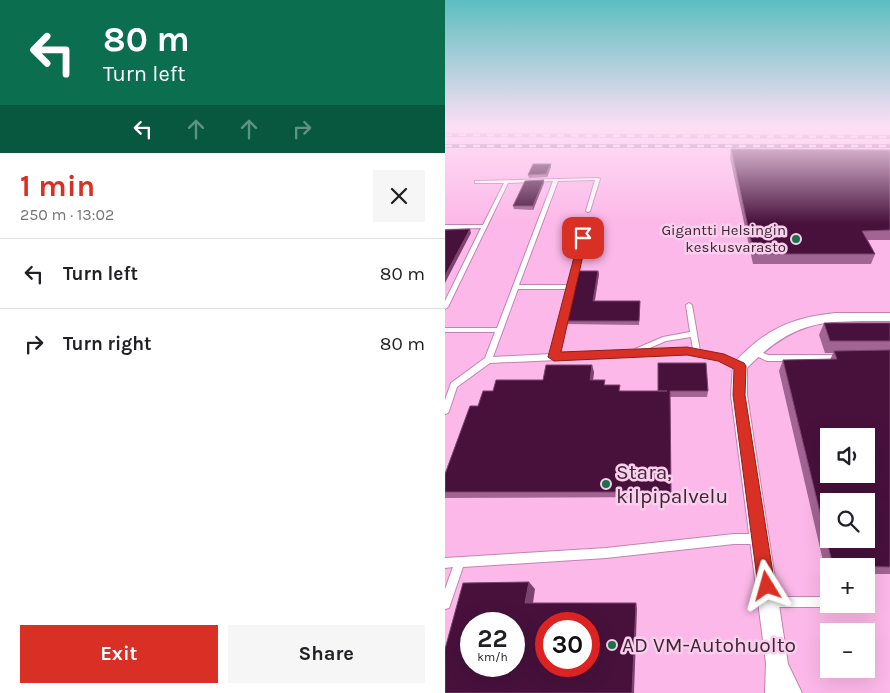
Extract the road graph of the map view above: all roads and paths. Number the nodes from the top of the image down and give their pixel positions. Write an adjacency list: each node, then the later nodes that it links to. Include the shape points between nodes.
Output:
1 (556, 180): 2 (lane); 4 (lane, via 598,179); 9 (lane)
2 (507, 181): 3 (lane); 5 (lane)
3 (477, 182)
4 (588, 211)
5 (485, 226): 6 (lane); 11 (lane)
6 (445, 227)
7 (583, 238): 8 (lane)
8 (571, 287): 9 (lane); 19 (lane)
9 (515, 288): 14 (lane)
10 (689, 305): 15 (lane)
11 (445, 307)
12 (890, 317): 16 (street, via 821,318 801,323 783,330)
13 (445, 330): 14 (lane)
14 (499, 330): 21 (lane)
15 (694, 334): 17 (lane); 18 (lane, via 665,339)
16 (754, 352): 20 (lane, via 767,358); 22 (street)
17 (697, 353): 18 (lane); 22 (lane, via 720,357)
18 (633, 354): 19 (lane)
19 (554, 357): 21 (lane)
20 (851, 358)
21 (488, 360): 24 (lane)
22 (740, 366): 26 (street, via 739,395)
23 (445, 384): 24 (lane)
24 (454, 385): 25 (lane)
25 (445, 411)
26 (760, 539): 27 (lane); 29 (street)
27 (460, 562): 28 (lane); 31 (lane)
28 (445, 563)
29 (769, 602): 30 (lane); 32 (street)
30 (820, 602)
31 (445, 604)
32 (777, 664): 33 (street); 34 (street)
33 (777, 693)
34 (790, 693)

